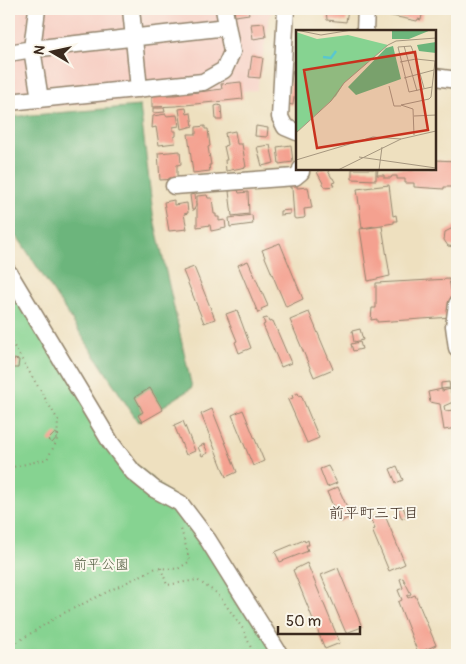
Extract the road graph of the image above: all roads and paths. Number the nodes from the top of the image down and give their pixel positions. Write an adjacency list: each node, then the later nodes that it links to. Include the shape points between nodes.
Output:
1 (37, 9): 9 (street)
2 (131, 9): 8 (street)
3 (224, 9): 6 (street)
4 (286, 9): 16 (street, via 280,117 285,126)
5 (366, 9): 7 (street)
6 (227, 27): 8 (street); 13 (street, via 232,52 224,70 203,82)
7 (365, 30)
8 (134, 37): 9 (street); 13 (street)
9 (32, 49): 10 (street); 14 (street)
10 (9, 53)
11 (436, 77): 12 (street)
12 (457, 80)
13 (139, 89): 14 (street)
14 (40, 99): 15 (street)
15 (9, 102)
16 (296, 132)
17 (301, 170): 18 (street, via 295,177)
18 (174, 186)
19 (9, 272): 28 (street, via 111,443 133,472 154,489 180,503 208,540)
20 (457, 304): 22 (street, via 454,326)
21 (9, 338): 23 (path, via 58,420 57,441 47,459)
22 (457, 348)
23 (9, 468)
24 (180, 526): 25 (path, via 190,561 178,569)
25 (161, 568): 26 (path, via 60,615); 27 (path, via 168,585 197,580 218,594 242,629)
26 (9, 647)
27 (254, 655)
28 (280, 655)

